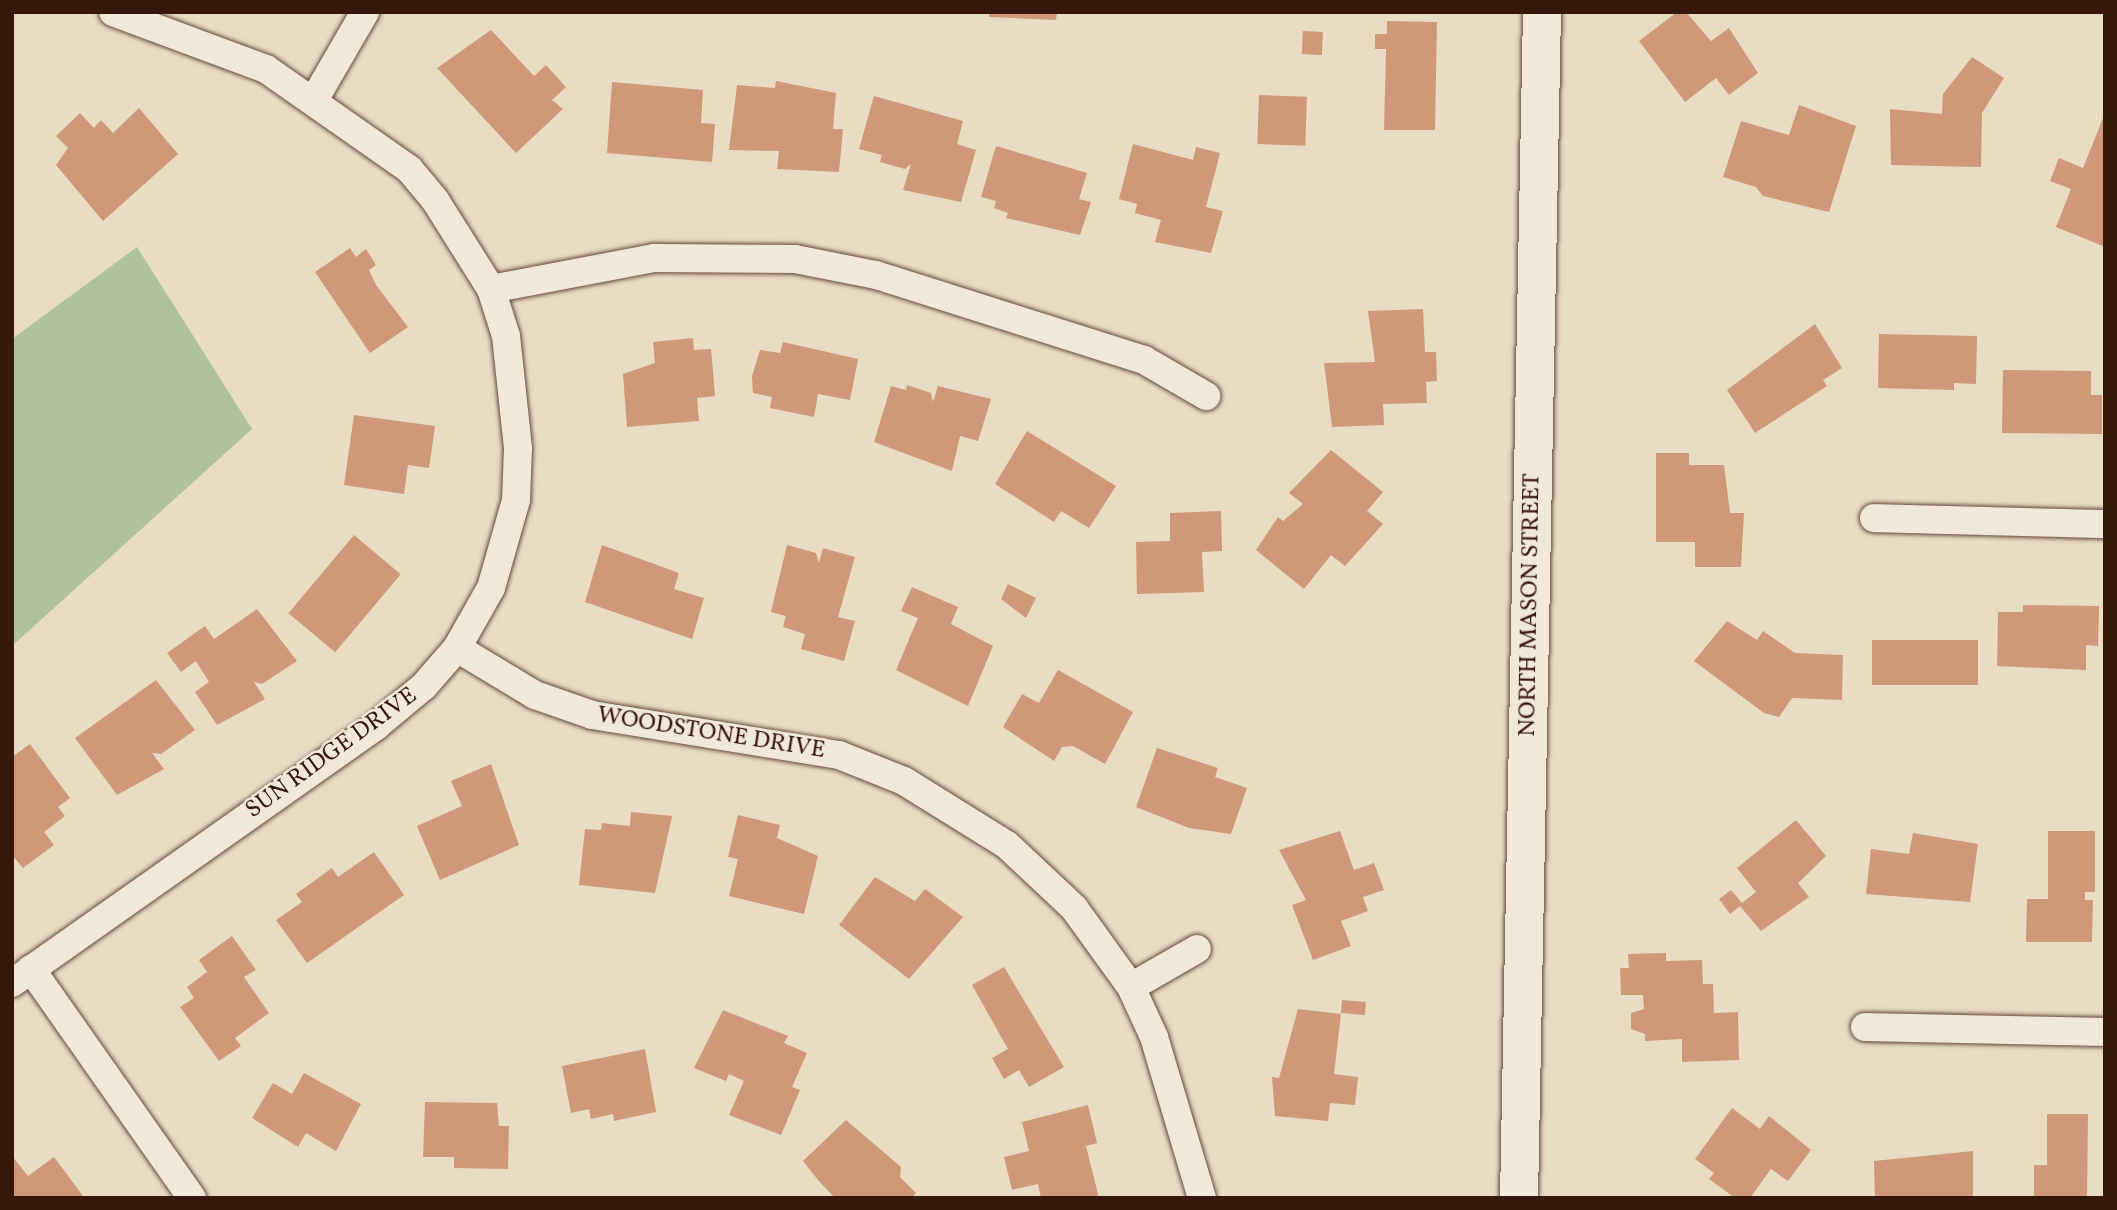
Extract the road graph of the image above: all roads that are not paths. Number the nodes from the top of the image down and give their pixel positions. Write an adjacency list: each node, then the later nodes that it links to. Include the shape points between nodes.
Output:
1 (113, 12): 4 (street, SUN RIDGE DRIVE, via 247,60)
2 (365, 12): 4 (street)
3 (1542, 12): 17 (street, NORTH MASON STREET)
4 (314, 100): 5 (street, SUN RIDGE DRIVE, via 409,169 460,231)
5 (491, 289): 6 (street, via 654,258 795,259 876,275 1144,360); 9 (street, SUN RIDGE DRIVE, via 506,336 518,449 516,500 491,588)
6 (1206, 396)
7 (1874, 518): 8 (street)
8 (2105, 524)
9 (457, 648): 11 (street, SUN RIDGE DRIVE, via 376,726); 12 (street, WOODSTONE DRIVE, via 535,695 592,715 788,742 904,780 1007,845 1046,879)
10 (1197, 949): 12 (street)
11 (22, 976): 15 (street)
12 (1132, 988): 16 (street, WOODSTONE DRIVE, via 1154,1037)
13 (1865, 1027): 14 (street)
14 (2105, 1032)
15 (192, 1198)
16 (1202, 1198)
17 (1519, 1198)

